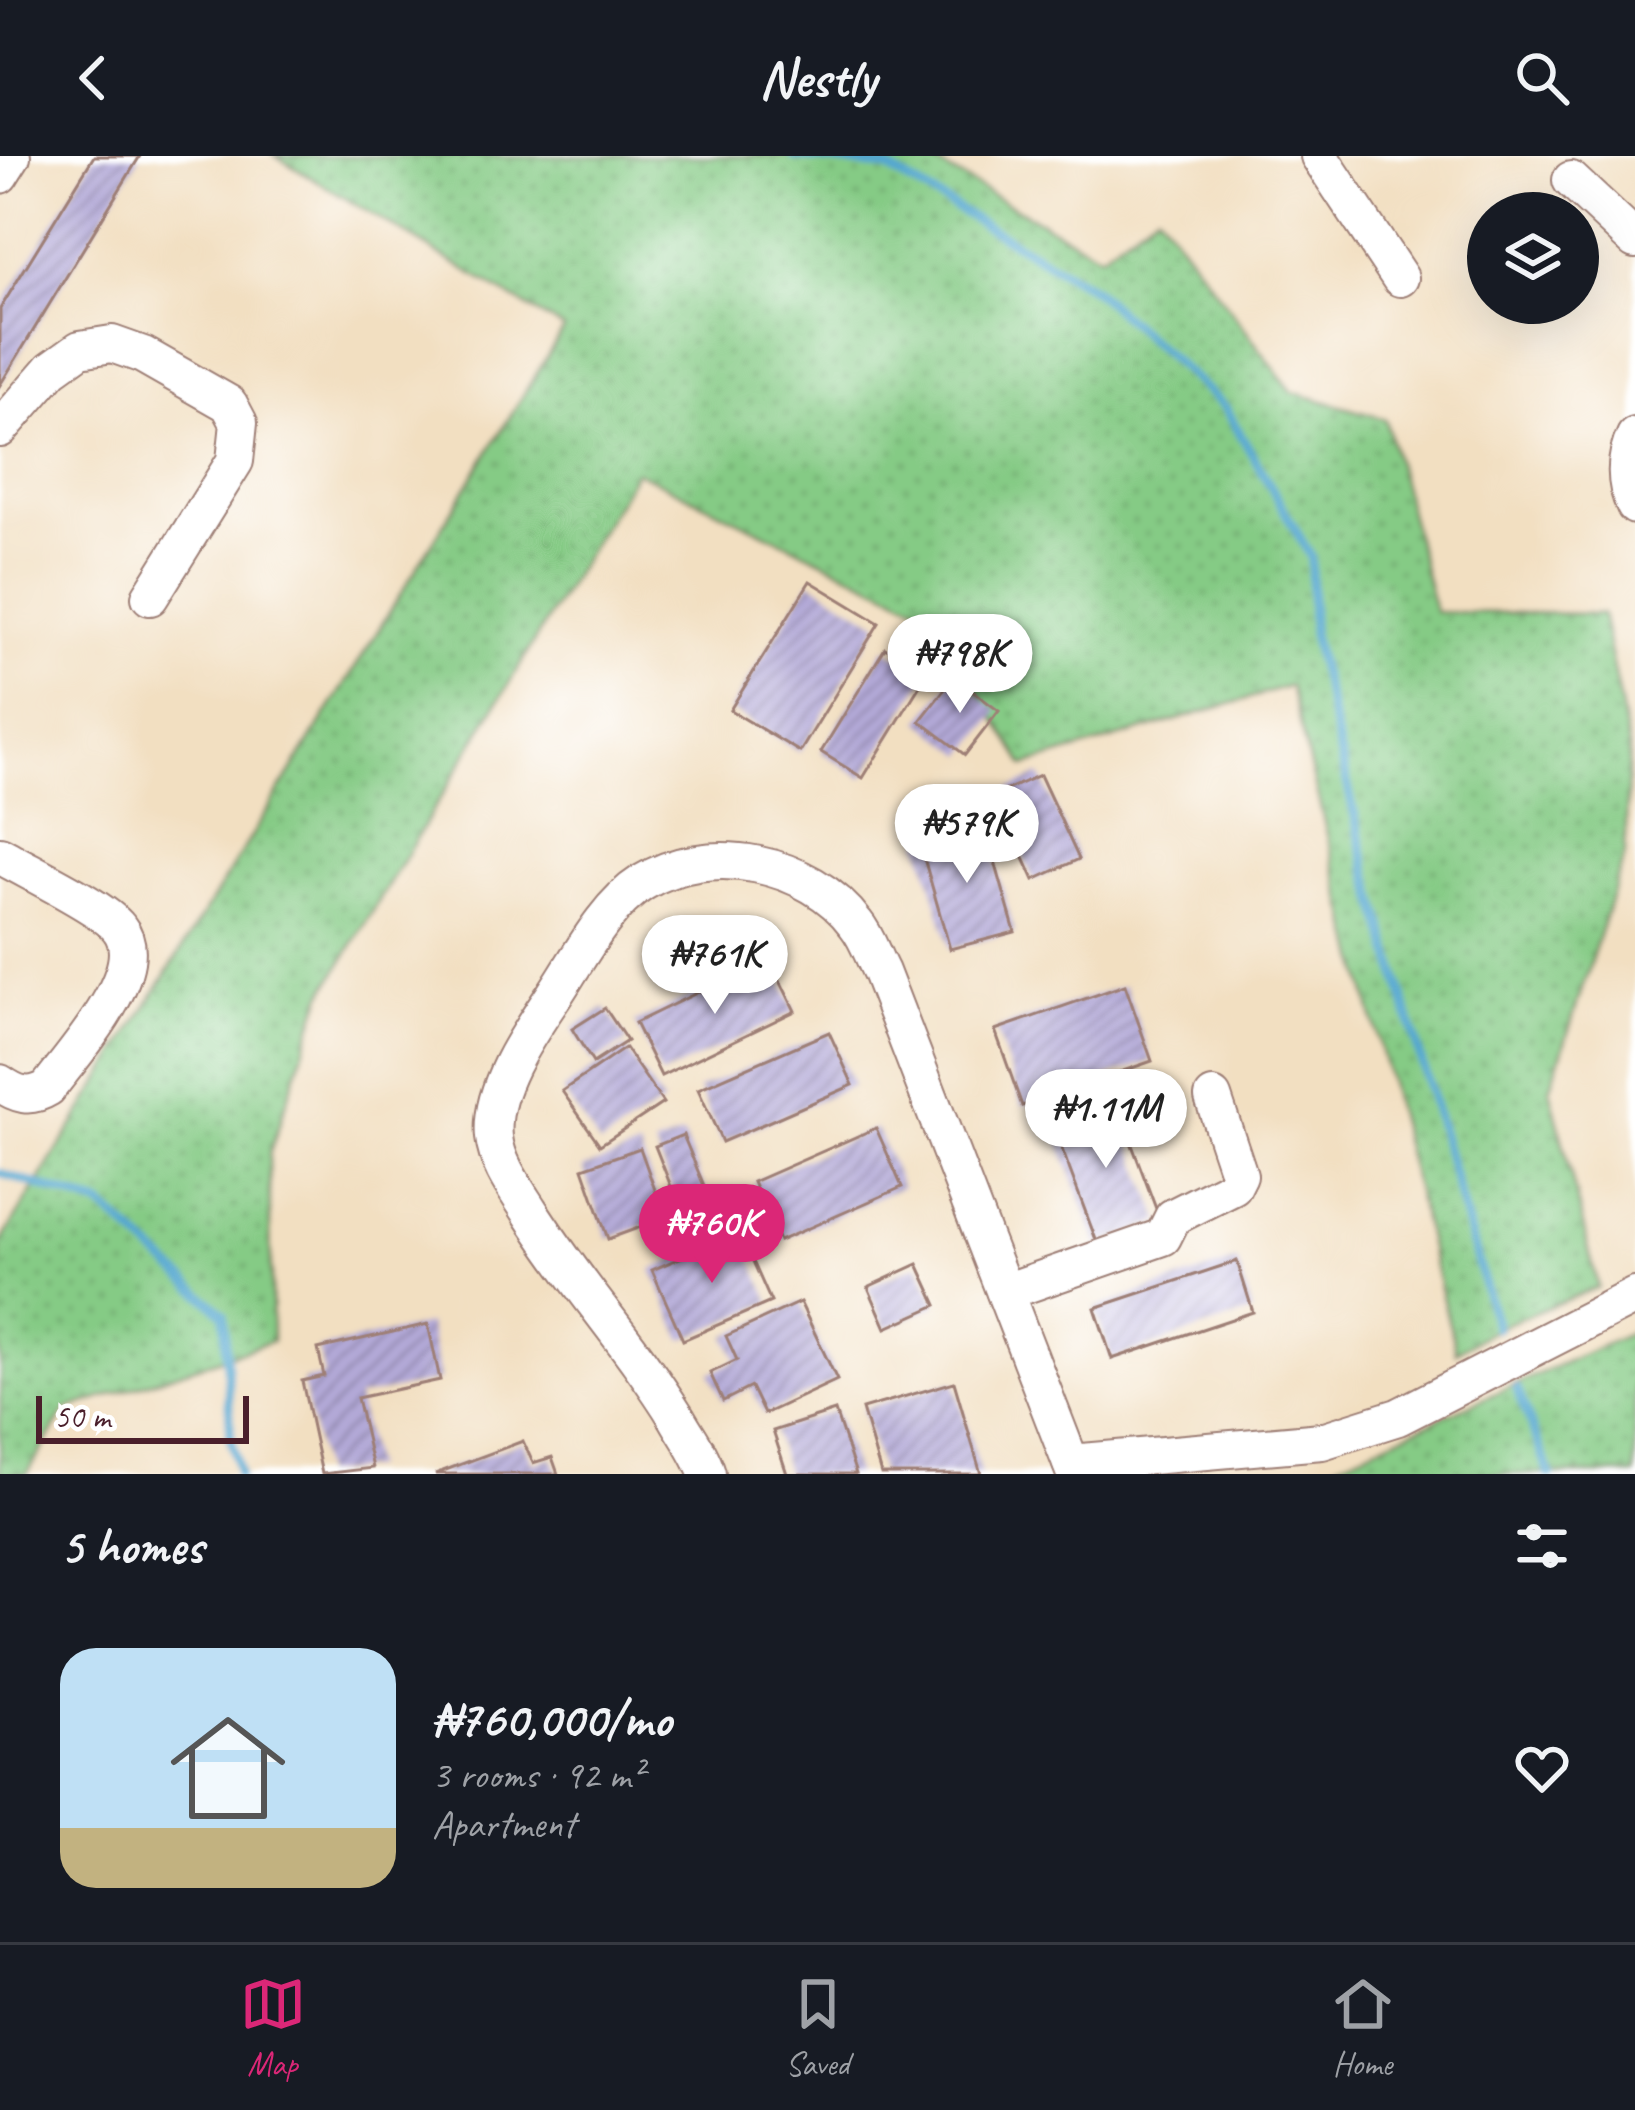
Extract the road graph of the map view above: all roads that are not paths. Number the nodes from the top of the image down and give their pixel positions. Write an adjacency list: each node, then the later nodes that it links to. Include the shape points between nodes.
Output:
1 (12, 156): 3 (street)
2 (1319, 156): 6 (street)
3 (0, 175)
4 (1571, 180): 5 (street)
5 (1635, 240)
6 (1400, 278)
7 (0, 428): 10 (street, via 52,369 80,349 112,344 229,404 238,423 235,461)
8 (1635, 436): 9 (street, via 1627,490)
9 (1635, 506)
10 (150, 597)
11 (0, 855): 12 (street, via 120,928 129,954 118,990 48,1088 34,1096)
12 (0, 1083)
13 (1213, 1097): 14 (street, via 1239,1174 1233,1187 1172,1217 1163,1237)
14 (1005, 1292): 16 (street); 17 (street, via 857,924 825,892 777,868 732,860 680,866 640,884 602,923 537,1021 498,1100 496,1153 559,1257 645,1366)
15 (1624, 1303): 16 (street, via 1398,1417 1322,1442)
16 (1073, 1469)
17 (707, 1474)

